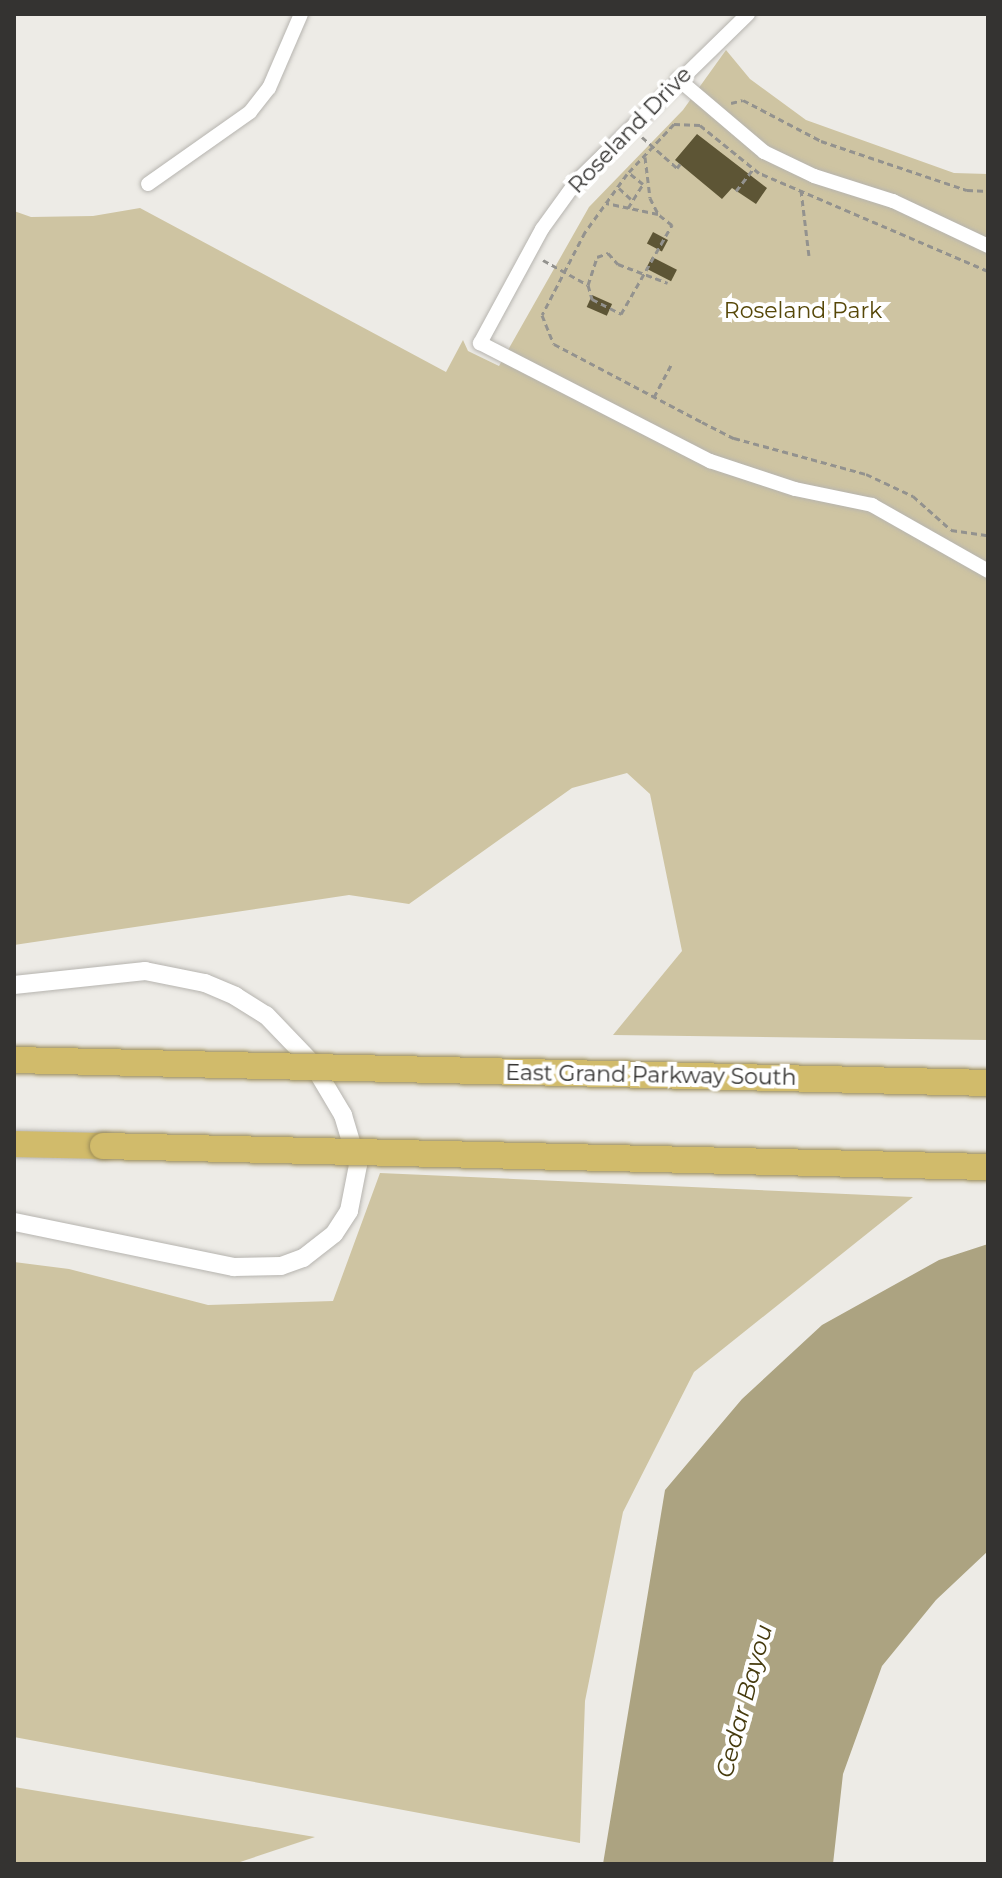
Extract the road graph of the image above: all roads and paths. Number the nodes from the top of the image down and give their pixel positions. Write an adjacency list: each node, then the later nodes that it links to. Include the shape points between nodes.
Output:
1 (301, 14): 13 (street, via 269,88 250,112)
2 (748, 14): 3 (street, Roseland Drive)
3 (678, 79): 4 (street); 5 (street, Roseland Drive)
4 (720, 118): 6 (path); 8 (street); 17 (path, via 730,104 743,100 821,141 967,190)
5 (632, 125): 7 (path); 23 (street, Roseland Drive, via 576,182)
6 (708, 131): 7 (path, via 674,124); 11 (path)
7 (653, 149): 9 (path); 10 (path, via 677,168)
8 (764, 152): 11 (path); 22 (street, via 814,176 893,201)
9 (645, 156): 12 (path); 21 (path, via 650,198)
10 (680, 164)
11 (753, 168): 15 (path); 16 (path)
12 (628, 172): 14 (path); 18 (path, via 643,184)
13 (148, 184)
14 (618, 187): 18 (path); 19 (path)
15 (801, 190): 24 (path); 27 (path)
16 (736, 191)
17 (988, 191)
18 (631, 199): 20 (path)
19 (606, 203): 20 (path); 26 (path)
20 (628, 208): 21 (path)
21 (658, 214): 25 (path, via 672,225)
22 (988, 246)
23 (530, 252): 26 (path); 33 (street, Roseland Drive, via 480,343 710,461 795,489 872,505)
24 (809, 256)
25 (643, 270): 28 (path); 29 (path, via 618,264 604,252 597,257); 29 (path, via 621,314 592,299)
26 (562, 271): 29 (path); 31 (path, via 542,315 547,336)
27 (988, 271)
28 (668, 283)
29 (588, 285)
30 (671, 365): 31 (path)
31 (654, 397): 32 (path, via 734,438 892,486 958,533)
32 (988, 535)
33 (988, 571)
34 (14, 985): 39 (street, via 145,971 205,983 235,996 266,1015 312,1063 343,1115 358,1165 349,1211 334,1234 303,1258 281,1266 234,1267)
35 (14, 1060): 36 (highway, East Grand Parkway South, bridge)
36 (988, 1083)
37 (14, 1144): 38 (highway, bridge)
38 (988, 1167)
39 (14, 1222)

